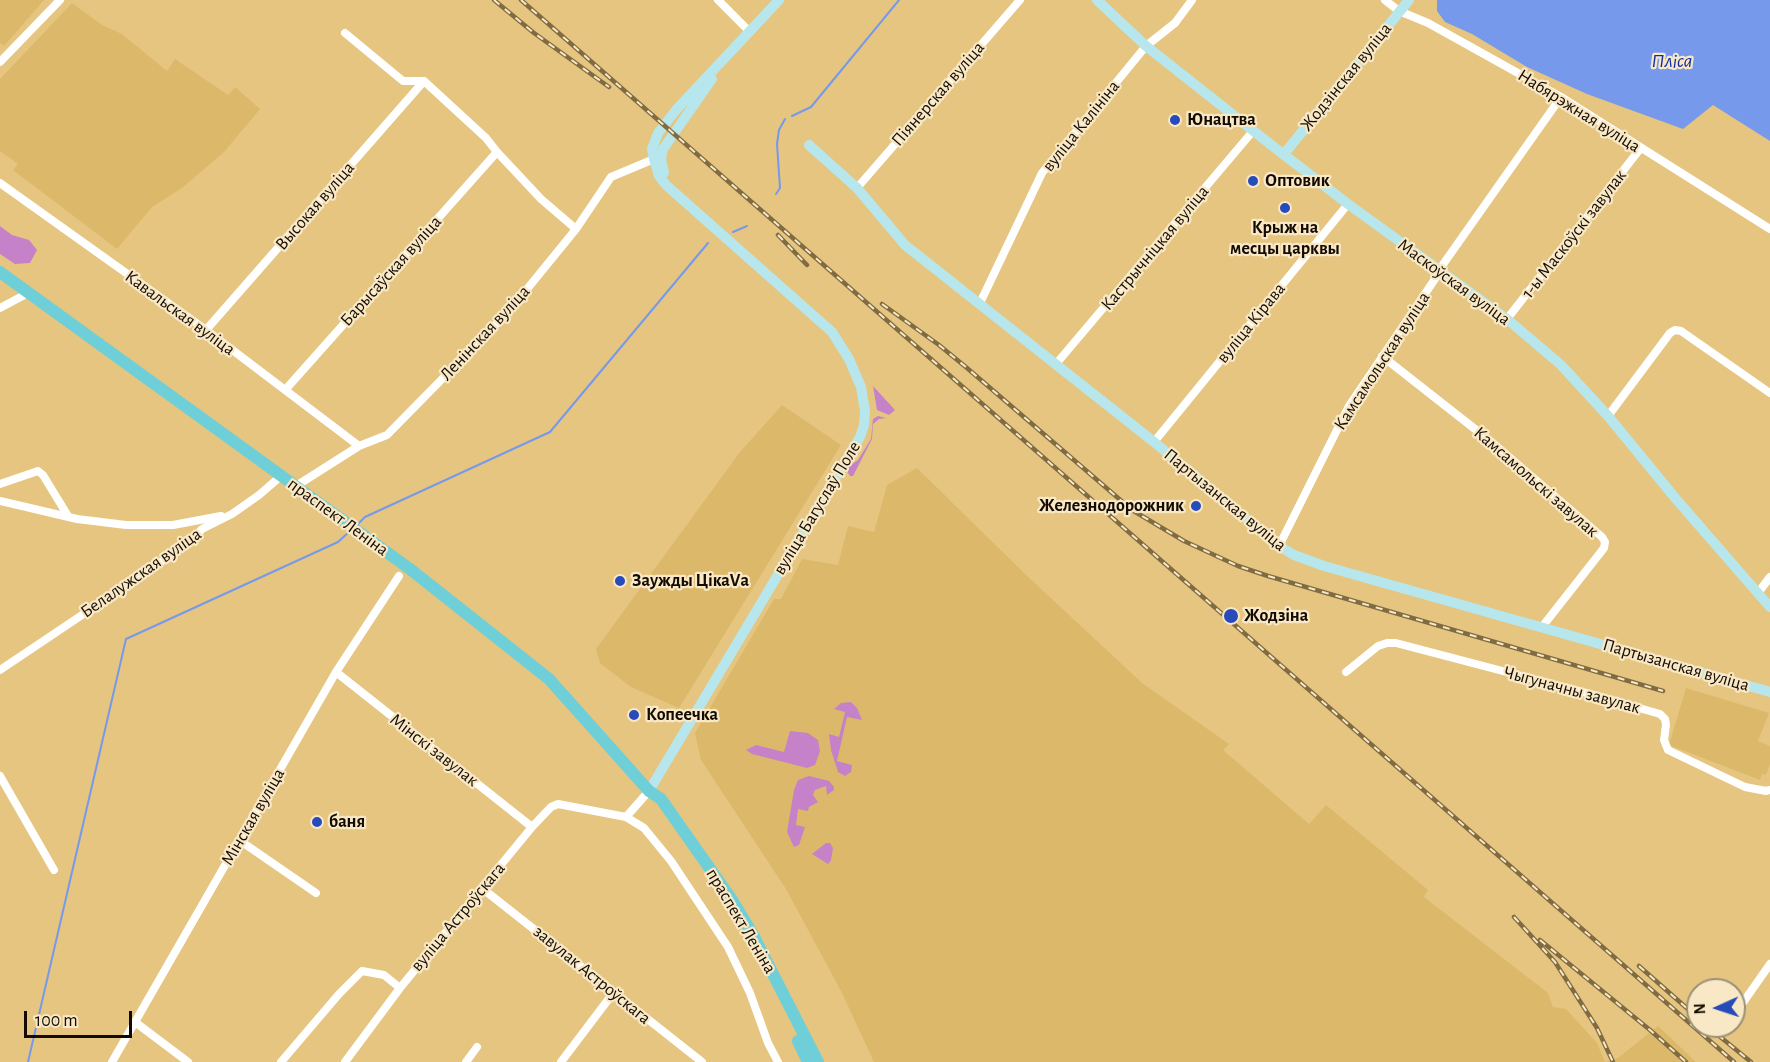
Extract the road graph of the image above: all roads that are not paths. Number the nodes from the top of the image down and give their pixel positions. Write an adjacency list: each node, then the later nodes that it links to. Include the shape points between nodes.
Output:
1 (60, 0): 14 (street)
2 (718, 0): 10 (street)
3 (779, 0): 10 (main road, вуліца Багуслаў Поле)
4 (1020, 0): 24 (street, Піянерская вуліца)
5 (1098, 0): 12 (main road, Маскоўская вуліца)
6 (1192, 0): 12 (street, вуліца Калініна, via 1175,23)
7 (1385, 0): 9 (street, Набярэжная вуліца)
8 (1409, 0): 9 (main road, Жодзінская вуліца)
9 (1400, 11): 16 (street, Набярэжная вуліца); 21 (main road, Жодзінская вуліца)
10 (750, 32): 13 (main road, вуліца Багуслаў Поле)
11 (345, 33): 15 (street, via 404,81)
12 (1146, 46): 17 (main road, Маскоўская вуліца); 32 (street, вуліца Калініна, via 1042,173)
13 (724, 59): 22 (main road, вуліца Багуслаў Поле, via 658,133 652,149); 25 (main road, вуліца Багуслаў Поле, via 663,148 664,172)
14 (0, 62)
15 (424, 81): 20 (street); 35 (street, Высокая вуліца)
16 (1562, 97): 19 (street, Набярэжная вуліца); 29 (street, Камсамольская вуліца)
17 (1254, 131): 21 (main road, Маскоўская вуліца); 37 (street, Кастрычніцкая вуліца)
18 (809, 145): 24 (main road, Партызанская вуліца)
19 (1640, 148): 27 (street, Набярэжная вуліца); 34 (street, 1-ы Маскоўскі завулак)
20 (497, 152): 28 (street); 38 (street, Барысаўская вуліца)
21 (1284, 154): 26 (main road, Маскоўская вуліца)
22 (654, 159): 25 (main road, вуліца Багуслаў Поле, via 659,176); 28 (street, Ленінская вуліца, via 611,177)
23 (0, 183): 35 (street, Кавальская вуліца)
24 (857, 188): 32 (main road, Партызанская вуліца, via 905,245)
25 (679, 196): 61 (main road, вуліца Багуслаў Поле, via 832,332 861,387 865,411 860,437)
26 (1348, 204): 29 (main road, Маскоўская вуліца); 41 (street, вуліца Кірава)
27 (1770, 229)
28 (576, 230): 42 (street, Ленінская вуліца, via 510,310 387,435)
29 (1441, 270): 34 (main road, Маскоўская вуліца); 36 (street, Камсамольская вуліца)
30 (0, 272): 31 (main road, праспект Леніна)
31 (30, 292): 33 (street); 43 (main road, праспект Леніна)
32 (981, 303): 37 (main road, Партызанская вуліца)
33 (0, 308)
34 (1507, 319): 40 (main road, Маскоўская вуліца, via 1561,365)
35 (206, 330): 38 (street, Кавальская вуліца)
36 (1382, 356): 49 (street, Камсамольская вуліца, via 1349,406); 54 (street, Камсамольскі завулак, via 1494,444 1605,542)
37 (1056, 364): 41 (main road, Партызанская вуліца)
38 (286, 389): 42 (street, Кавальская вуліца)
39 (1770, 393): 40 (street, via 1675,330)
40 (1608, 416): 52 (main road, Маскоўская вуліца)
41 (1154, 442): 49 (main road, Партызанская вуліца)
42 (359, 446): 45 (street, Ленінская вуліца)
43 (281, 476): 45 (main road, праспект Леніна); 47 (street, Белалужская вуліца)
44 (0, 484): 48 (street, via 38,471)
45 (296, 486): 61 (main road, праспект Леніна, via 410,569 549,679)
46 (0, 501): 48 (street)
47 (232, 514): 48 (street, via 172,525 126,525); 55 (street, Белалужская вуліца, via 202,529 176,552)
48 (68, 516)
49 (1279, 546): 54 (main road, Партызанская вуліца, via 1324,566)
50 (399, 576): 56 (street, Мінская вуліца)
51 (1770, 577): 52 (street)
52 (1758, 593): 53 (main road, Маскоўская вуліца)
53 (1770, 607)
54 (1542, 627): 58 (main road, Партызанская вуліца)
55 (0, 670)
56 (336, 672): 63 (street, Мінскі завулак); 64 (street, Мінская вуліца)
57 (1346, 672): 60 (street, Чыгуначны завулак, via 1378,646 1396,643 1594,695 1660,714 1665,719 1664,740 1668,750 1744,787)
58 (1770, 692)
59 (0, 776): 65 (street)
60 (1770, 790)
61 (649, 791): 62 (street); 82 (main road, праспект Леніна, via 733,912); 83 (main road, праспект Леніна, via 660,800 732,900)
62 (626, 818): 63 (street, вуліца Астроўскага, via 558,804); 81 (street, via 644,828 671,861 728,947)
63 (532, 827): 66 (street, вуліца Астроўскага)
64 (239, 840): 67 (street); 72 (street, Мінская вуліца)
65 (54, 870)
66 (483, 888): 69 (street, вуліца Астроўскага); 70 (street, завулак Астроўскага)
67 (316, 893)
68 (1770, 964): 71 (street)
69 (400, 988): 76 (street, вуліца Астроўскага, via 384,975 362,971); 77 (street)
70 (614, 992): 79 (street); 80 (street, завулак Астроўскага)
71 (1746, 998)
72 (135, 1022): 74 (street, Мінская вуліца); 75 (street)
73 (477, 1047): 78 (street)
74 (112, 1062)
75 (188, 1062)
76 (281, 1062)
77 (345, 1062)
78 (466, 1062)
79 (561, 1062)
80 (702, 1062)
81 (778, 1062)
82 (808, 1062)
83 (818, 1062)

